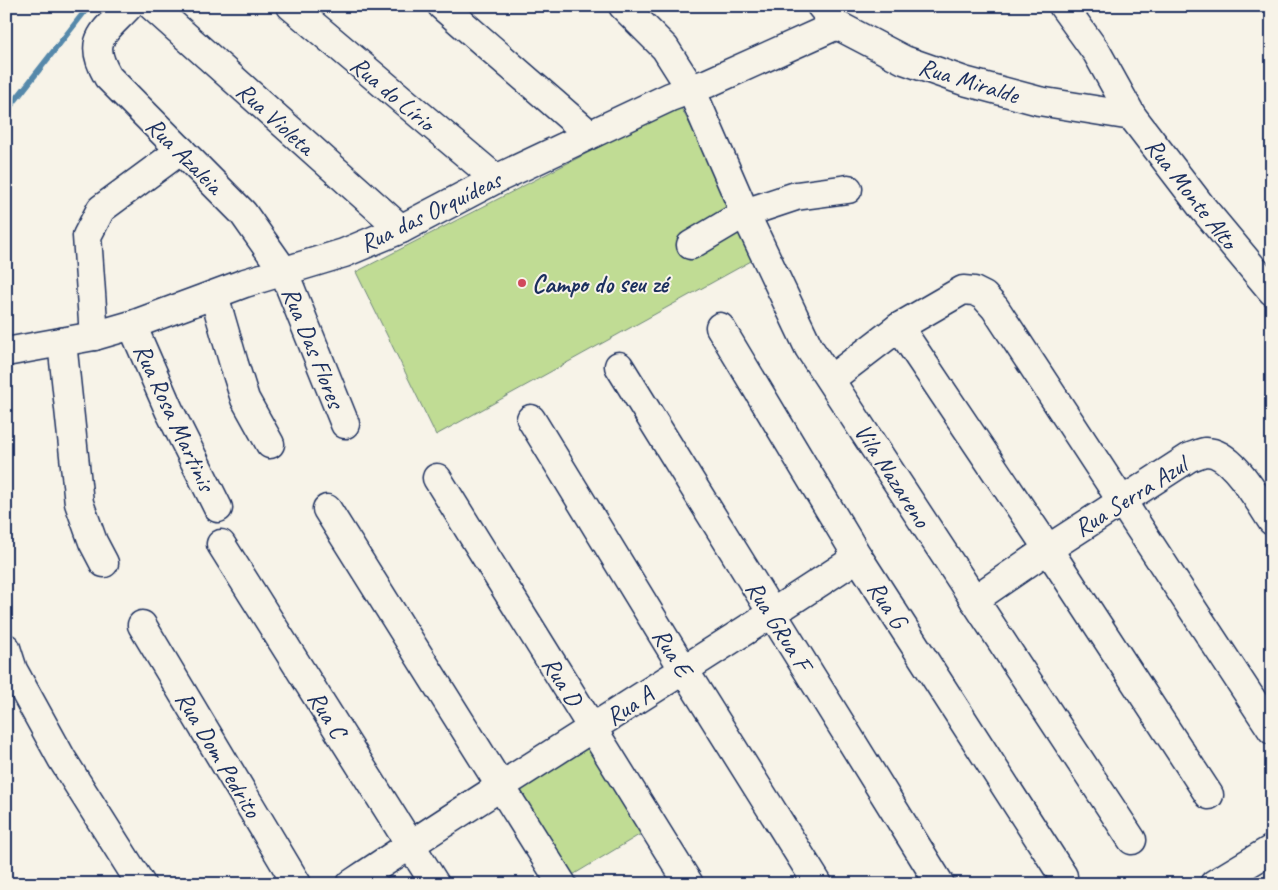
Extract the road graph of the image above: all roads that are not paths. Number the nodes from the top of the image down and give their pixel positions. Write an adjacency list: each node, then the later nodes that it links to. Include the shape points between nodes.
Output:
1 (130, 6): 11 (street, Rua Azaleia, via 99,38 97,52 100,63 108,77)
2 (152, 6): 15 (street, Rua Violeta)
3 (291, 6): 12 (street, Rua do Lírio)
4 (442, 6): 10 (street)
5 (623, 6): 8 (street, Vila Nazareno, via 665,48)
6 (1063, 6): 9 (street, Rua Monte Alto, via 1096,53)
7 (829, 16): 8 (street, Rua das Orquídeas); 9 (street, Rua Miralde, via 904,60 964,80 1039,101)
8 (691, 89): 10 (street, Rua das Orquídeas); 14 (street, Vila Nazareno)
9 (1132, 116): 18 (street, Rua Monte Alto, via 1201,206)
10 (589, 134): 12 (street, Rua das Orquídeas)
11 (181, 150): 17 (street, Rua Azaleia, via 243,213); 23 (street, via 101,209 87,236)
12 (496, 180): 15 (street, Rua das Orquídeas)
13 (848, 189): 14 (street, via 796,196)
14 (745, 213): 16 (street); 27 (street, Vila Nazareno, via 810,348)
15 (401, 229): 17 (street, Rua das Orquídeas, via 344,252)
16 (691, 245)
17 (283, 270): 19 (street, Rua das Orquídeas); 29 (street, Rua Das Flores)
18 (1269, 285)
19 (214, 295): 20 (street, Rua das Orquídeas); 30 (street, via 245,399)
20 (132, 325): 23 (street, Rua das Orquídeas); 33 (street, Rua Rosa Martinis, via 169,410)
21 (720, 327): 38 (street, Rua G)
22 (899, 327): 27 (street); 32 (street, via 963,290 984,296); 37 (street)
23 (94, 336): 24 (street, Rua das Orquídeas)
24 (62, 342): 25 (street, Rua das Orquídeas); 39 (street, via 79,503)
25 (6, 352)
26 (619, 366): 41 (street, Rua GRua F)
27 (831, 380): 40 (street, Vila Nazareno)
28 (531, 419): 44 (street, Rua E)
29 (345, 424)
30 (270, 444)
31 (437, 478): 45 (street, Rua D)
32 (1122, 501): 35 (street, Rua Serra Azul, via 1190,457 1205,452 1219,455 1237,470); 37 (street, Rua Serra Azul); 46 (street)
33 (218, 508)
34 (326, 509): 47 (street)
35 (1272, 521)
36 (221, 544): 50 (street, Rua C)
37 (1048, 548): 40 (street, Rua Serra Azul); 48 (street)
38 (858, 557): 41 (street, Rua A); 52 (street, Rua G)
39 (104, 563)
40 (974, 600): 49 (street, Vila Nazareno)
41 (772, 614): 44 (street, Rua A); 60 (street, Rua GRua F)
42 (142, 625): 54 (street, Rua Dom Pedrito)
43 (6, 648): 53 (street, via 13,670 62,759)
44 (684, 670): 45 (street, Rua A); 59 (street, Rua E)
45 (592, 729): 47 (street, Rua A); 58 (street, Rua D)
46 (1272, 730)
47 (501, 788): 50 (street, Rua A); 57 (street)
48 (1209, 795)
49 (1132, 840)
50 (411, 844): 55 (street, Rua A); 56 (street, Rua C)
51 (1272, 849): 61 (street)
52 (1063, 876)
53 (141, 884)
54 (297, 884)
55 (351, 884)
56 (435, 884)
57 (562, 884)
58 (689, 884)
59 (818, 884)
60 (940, 884)
61 (1214, 884)

